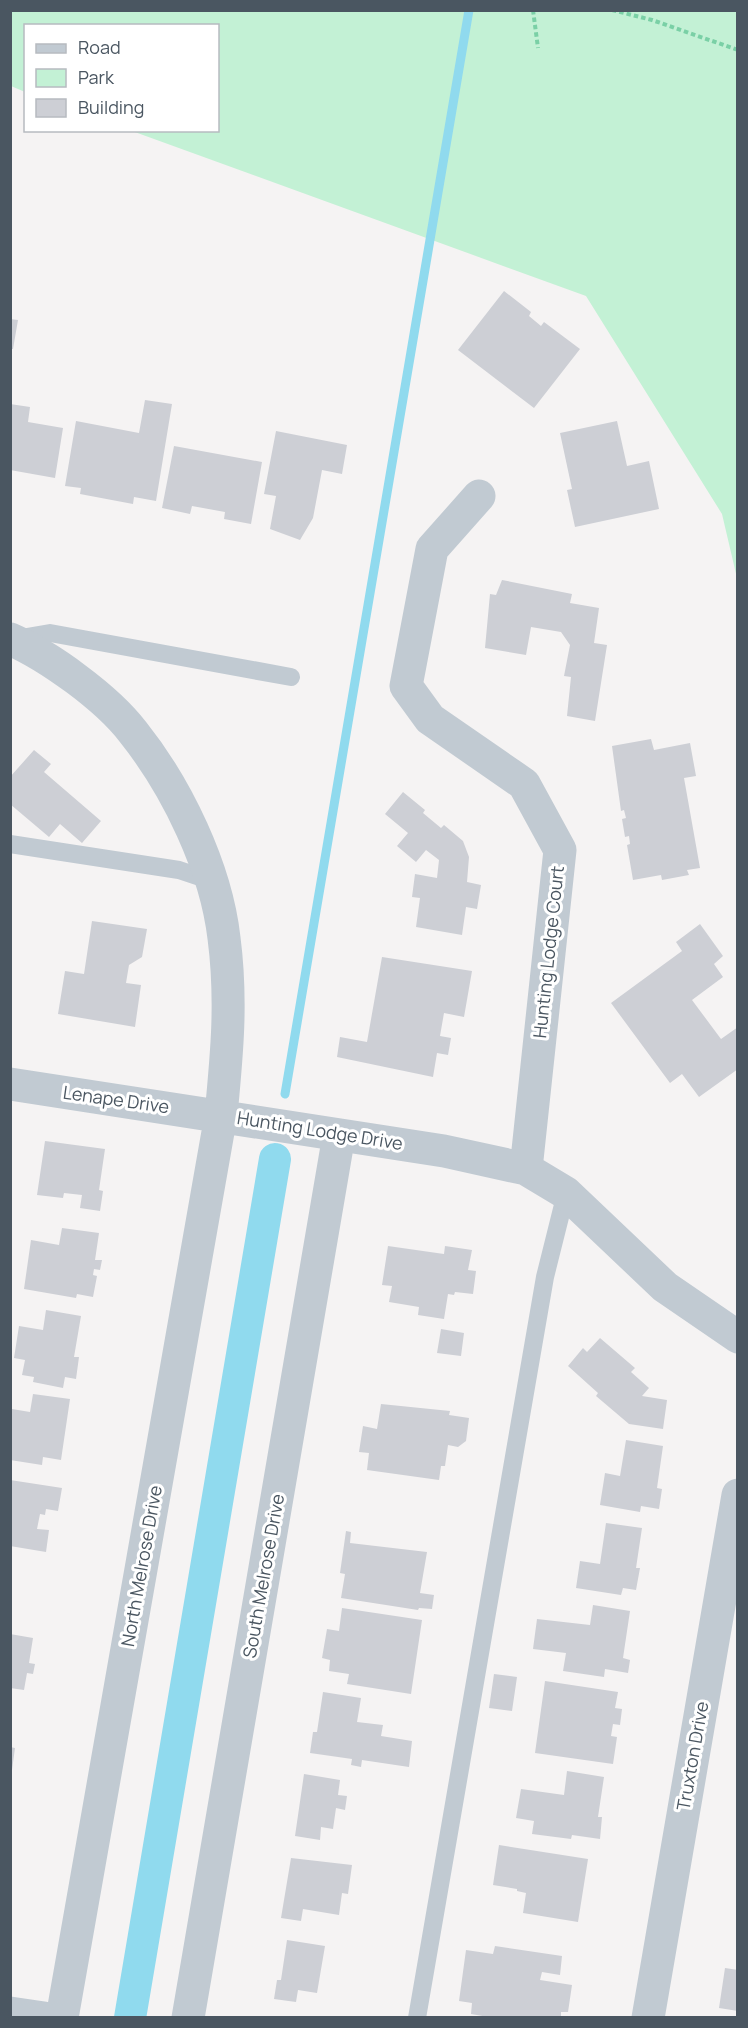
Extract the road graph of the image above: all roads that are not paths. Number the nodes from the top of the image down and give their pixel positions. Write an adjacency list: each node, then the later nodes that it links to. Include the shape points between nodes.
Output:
1 (479, 496): 9 (street, Hunting Lodge Court, via 432,549 406,686 430,719 524,784 560,850)
2 (12, 639): 3 (lane, via 51,633); 5 (street, Hunting Lodge Drive, via 74,676 133,731 179,801)
3 (291, 677)
4 (10, 844): 5 (lane, via 179,870)
5 (212, 881): 7 (street, Hunting Lodge Drive, via 224,936 230,1019)
6 (10, 1084): 7 (street, Lenape Drive)
7 (222, 1115): 8 (street, Hunting Lodge Drive); 16 (street, North Melrose Drive)
8 (339, 1135): 9 (street, Hunting Lodge Drive, via 444,1151); 17 (street, South Melrose Drive)
9 (526, 1169): 10 (street, Hunting Lodge Drive)
10 (566, 1193): 11 (street, Hunting Lodge Drive, via 665,1287); 18 (lane, via 545,1276)
11 (738, 1338)
12 (738, 1495): 13 (street, Truxton Drive)
13 (730, 1583): 19 (street, Truxton Drive)
14 (10, 2013): 15 (street)
15 (44, 2018)
16 (62, 2018)
17 (188, 2018)
18 (417, 2018)
19 (648, 2018)

